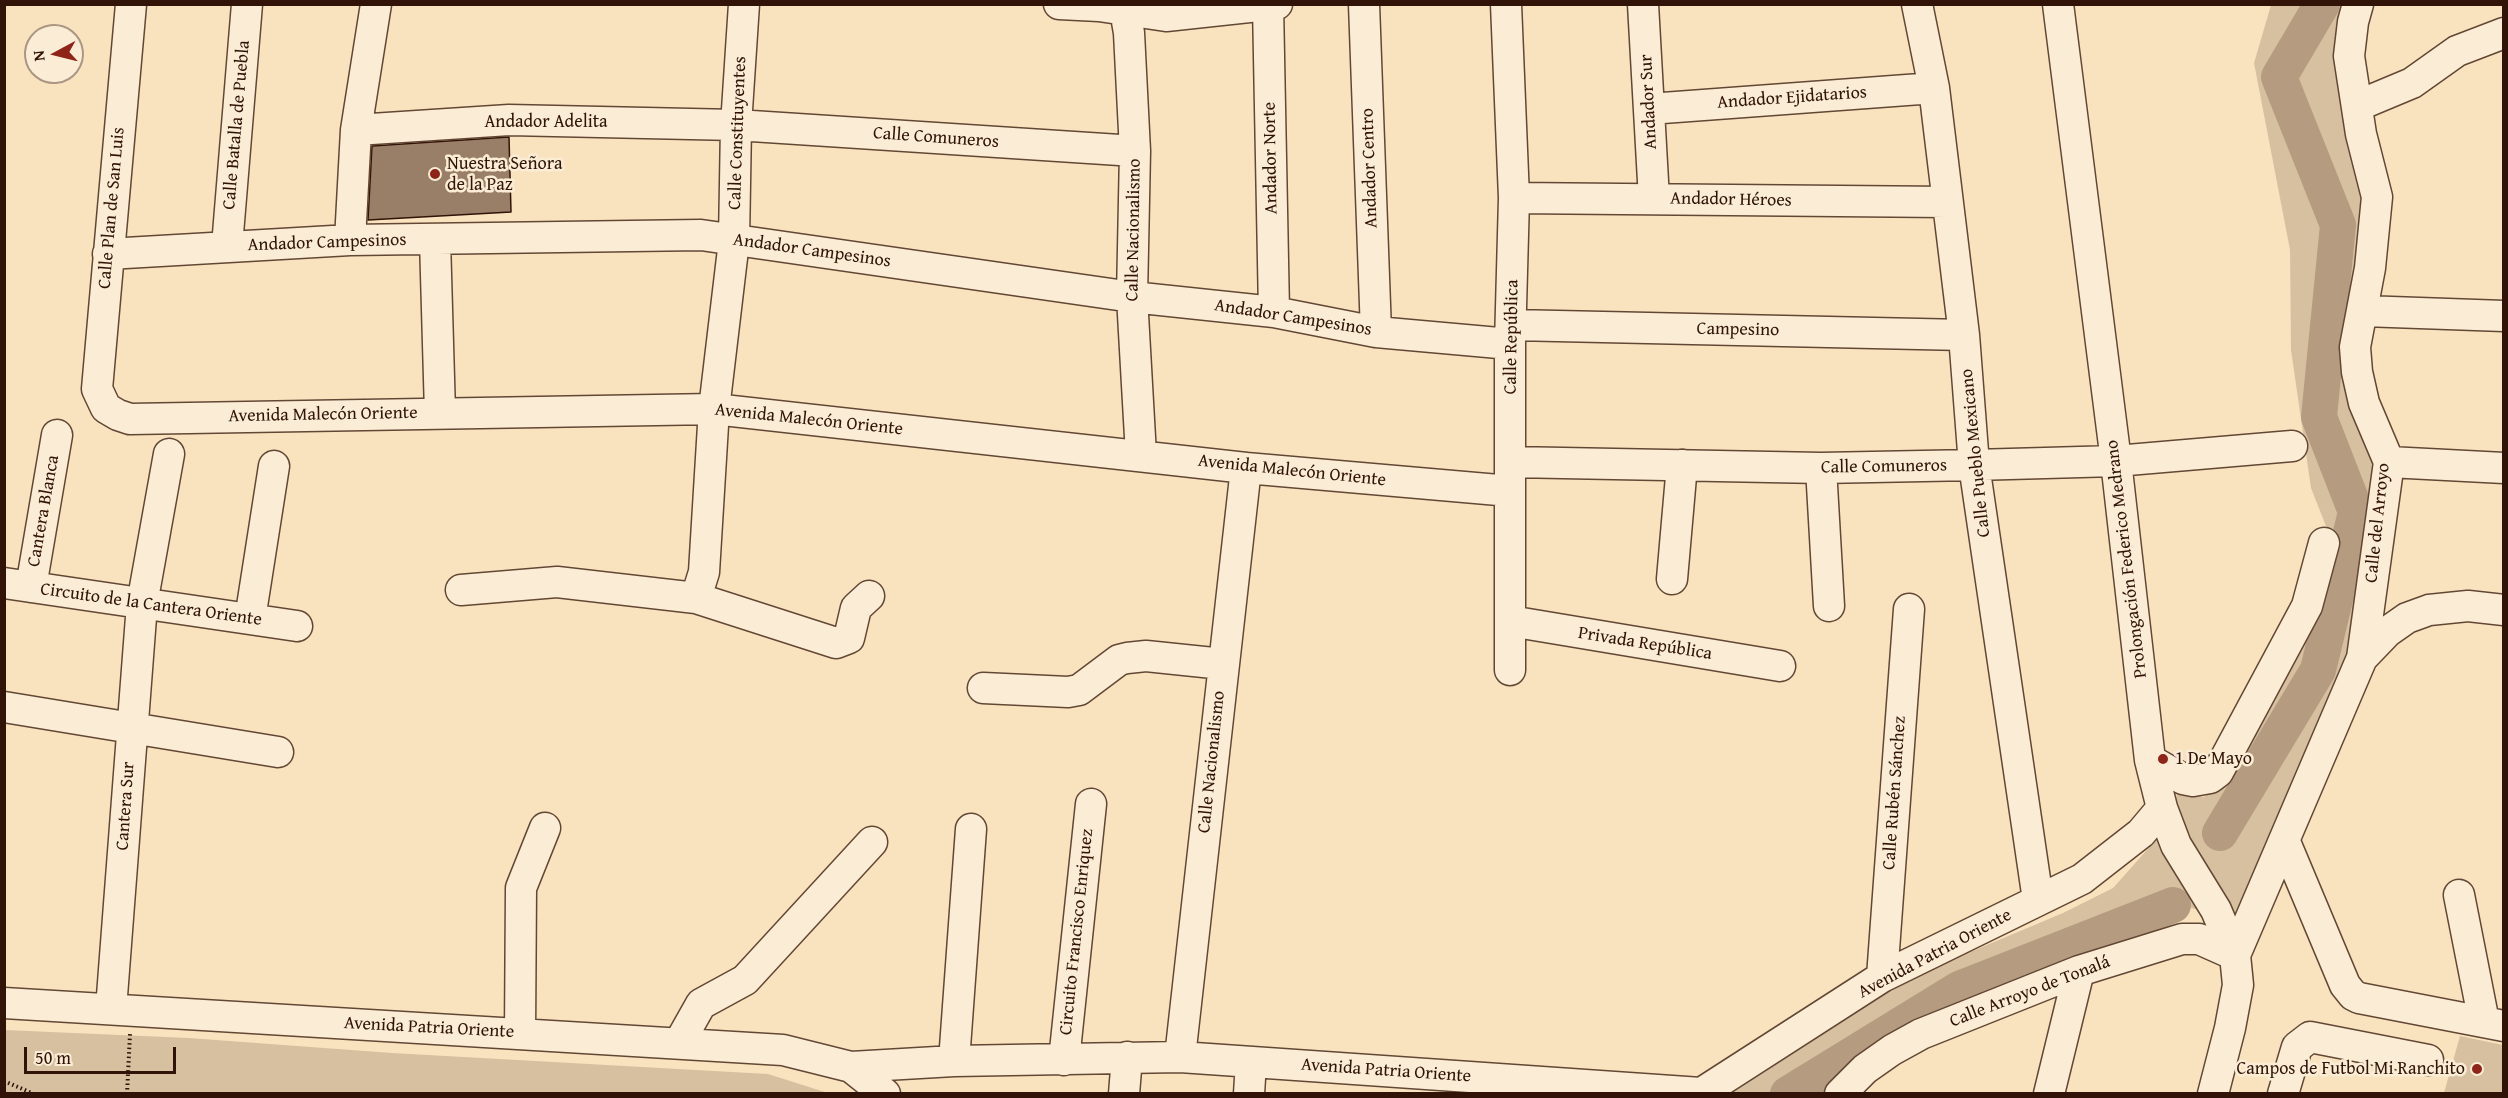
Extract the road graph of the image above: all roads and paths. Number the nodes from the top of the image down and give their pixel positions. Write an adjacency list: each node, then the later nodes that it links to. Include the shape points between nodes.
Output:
1 (131, 4): 28 (street, Calle Plan de San Luis)
2 (247, 4): 27 (street, Calle Batalla de Puebla)
3 (376, 4): 19 (street)
4 (744, 4): 18 (street, Calle Constituyentes)
5 (1059, 4): 13 (street)
6 (1364, 4): 33 (street, Andador Centro)
7 (1506, 4): 21 (street, Calle República)
8 (1643, 4): 17 (street, Andador Sur)
9 (1917, 4): 15 (street, Calle Pueblo Mexicano)
10 (2058, 4): 43 (street, Prolongación Federico Medrano)
11 (2358, 4): 16 (street, Calle del Arroyo, via 2349,56)
12 (1272, 5): 13 (street, via 1166,16); 31 (street, Andador Norte)
13 (1124, 7): 20 (street, Calle Nacionalismo, via 1129,33)
14 (2504, 33): 16 (street, via 2457,51 2412,83)
15 (1934, 88): 17 (street, Andador Ejidatarios); 23 (street, Calle Pueblo Mexicano)
16 (2357, 106): 30 (street, Calle del Arroyo, via 2377,197)
17 (1649, 109): 22 (street, Andador Sur)
18 (736, 125): 19 (street, Andador Adelita, via 509,120); 20 (street, Calle Comuneros); 26 (street, Calle Constituyentes)
19 (356, 130): 24 (street)
20 (1135, 151): 29 (street, Calle Nacionalismo)
21 (1514, 198): 22 (street, Andador Héroes); 34 (street, Calle República)
22 (1654, 199): 23 (street, Andador Héroes)
23 (1947, 202): 35 (street, Calle Pueblo Mexicano)
24 (350, 240): 25 (street, Andador Campesinos); 27 (street, Andador Campesinos)
25 (435, 240): 26 (street, Andador Campesinos, via 701,235); 38 (street)
26 (734, 241): 29 (street, Andador Campesinos); 37 (street, Calle Constituyentes)
27 (227, 246): 28 (street, Andador Campesinos)
28 (108, 254): 36 (street, Calle Plan de San Luis, via 97,389)
29 (1132, 297): 31 (street, Andador Campesinos); 42 (street, Calle Nacionalismo)
30 (2363, 311): 32 (street); 45 (street, Calle del Arroyo, via 2355,347 2357,372 2364,403)
31 (1274, 312): 33 (street, Andador Campesinos)
32 (2504, 316)
33 (1376, 332): 34 (street, Andador Campesinos)
34 (1511, 334): 35 (street, Campesino); 44 (street, Calle República)
35 (1964, 335): 47 (street, Calle Pueblo Mexicano)
36 (106, 408): 38 (street, Avenida Malecón Oriente, via 130,418)
37 (714, 409): 38 (street, Avenida Malecón Oriente); 42 (street, Avenida Malecón Oriente); 58 (street, Calle Constituyentes, via 704,572)
38 (440, 413)
39 (57, 435): 55 (street, Cantera Blanca)
40 (2292, 446): 43 (street, Calle Comuneros)
41 (168, 454): 59 (street, Cantera Sur)
42 (1141, 455): 49 (street, Avenida Malecón Oriente)
43 (2116, 461): 47 (street, Calle Comuneros); 74 (street, Prolongación Federico Medrano)
44 (1511, 462): 46 (street, Calle Comuneros); 52 (street, Calle República)
45 (2389, 462): 51 (street); 66 (street, Calle del Arroyo)
46 (1682, 465): 50 (street, Calle Comuneros); 54 (street)
47 (1974, 465): 50 (street, Calle Comuneros); 82 (street, Calle Pueblo Mexicano)
48 (274, 466): 63 (street)
49 (1246, 468): 52 (street, Avenida Malecón Oriente); 67 (street, Calle Nacionalismo)
50 (1821, 468): 60 (street)
51 (2504, 468)
52 (1510, 491): 64 (street, Calle República)
53 (2324, 543): 74 (street, via 2307,606 2218,772 2193,781)
54 (1672, 579)
55 (18, 585): 59 (street, Circuito de la Cantera Oriente)
56 (461, 590): 58 (street, via 556,582)
57 (869, 596): 58 (street, via 856,608 849,638 836,643)
58 (696, 598)
59 (142, 603): 63 (street, Circuito de la Cantera Oriente); 72 (street, Cantera Sur)
60 (1829, 606)
61 (1909, 609): 85 (street, Calle Rubén Sánchez)
62 (2504, 610): 66 (street, via 2468,606 2429,610 2407,618 2387,632)
63 (250, 620): 65 (street, Circuito de la Cantera Oriente)
64 (1510, 621): 68 (street, Privada República); 69 (street, Calle República)
65 (297, 626)
66 (2361, 658): 80 (street, Calle del Arroyo)
67 (1223, 664): 70 (street, via 1146,656 1119,660 1079,690); 92 (street, Calle Nacionalismo)
68 (1780, 666)
69 (1510, 670)
70 (983, 688)
71 (4, 707): 72 (street)
72 (131, 729): 73 (street); 87 (street, Cantera Sur)
73 (278, 752)
74 (2150, 760): 76 (street, Prolongación Federico Medrano)
75 (1091, 804): 93 (street, Circuito Francisco Enriquez)
76 (2162, 808): 82 (street, Avenida Patria Oriente, via 2141,833 2082,879); 83 (street, Prolongación Federico Medrano, via 2176,845 2216,910)
77 (544, 828): 89 (street, via 521,888)
78 (971, 829): 95 (street)
79 (872, 842): 90 (street, via 745,980 701,1004)
80 (2285, 842): 83 (street, Calle del Arroyo); 88 (street, via 2345,985 2353,995)
81 (2458, 895): 88 (street)
82 (2038, 900): 85 (street, Avenida Patria Oriente)
83 (2235, 955): 84 (street, Calle Arroyo de Tonalá, via 2199,939 2182,939); 107 (street, Prolongación Federico Medrano, via 2238,985)
84 (2079, 971): 105 (street, Calle Arroyo de Tonalá, via 1921,1034 1865,1069); 106 (street)
85 (1882, 978): 99 (street, Avenida Patria Oriente)
86 (4, 1003): 87 (street, Avenida Patria Oriente)
87 (121, 1010): 89 (street, Avenida Patria Oriente); 101 (path)
88 (2494, 1024)
89 (520, 1033): 90 (street, Avenida Patria Oriente)
90 (679, 1043): 97 (street, Avenida Patria Oriente, via 783,1050)
91 (1127, 1057): 92 (street, Avenida Patria Oriente); 93 (street, Avenida Patria Oriente); 103 (street)
92 (1180, 1057): 96 (street, Avenida Patria Oriente)
93 (1064, 1060): 95 (street, Avenida Patria Oriente)
94 (2428, 1060): 108 (street, via 2310,1037 2297,1047)
95 (954, 1061): 97 (street, Avenida Patria Oriente)
96 (1251, 1062): 99 (street, Avenida Patria Oriente); 104 (street)
97 (850, 1067): 102 (street, Avenida Patria Oriente)
98 (4, 1081): 100 (path)
99 (1701, 1093)
100 (34, 1094)
101 (126, 1094)
102 (885, 1094)
103 (1124, 1094)
104 (1249, 1094)
105 (1840, 1094)
106 (2049, 1094)
107 (2213, 1094)
108 (2283, 1094)

